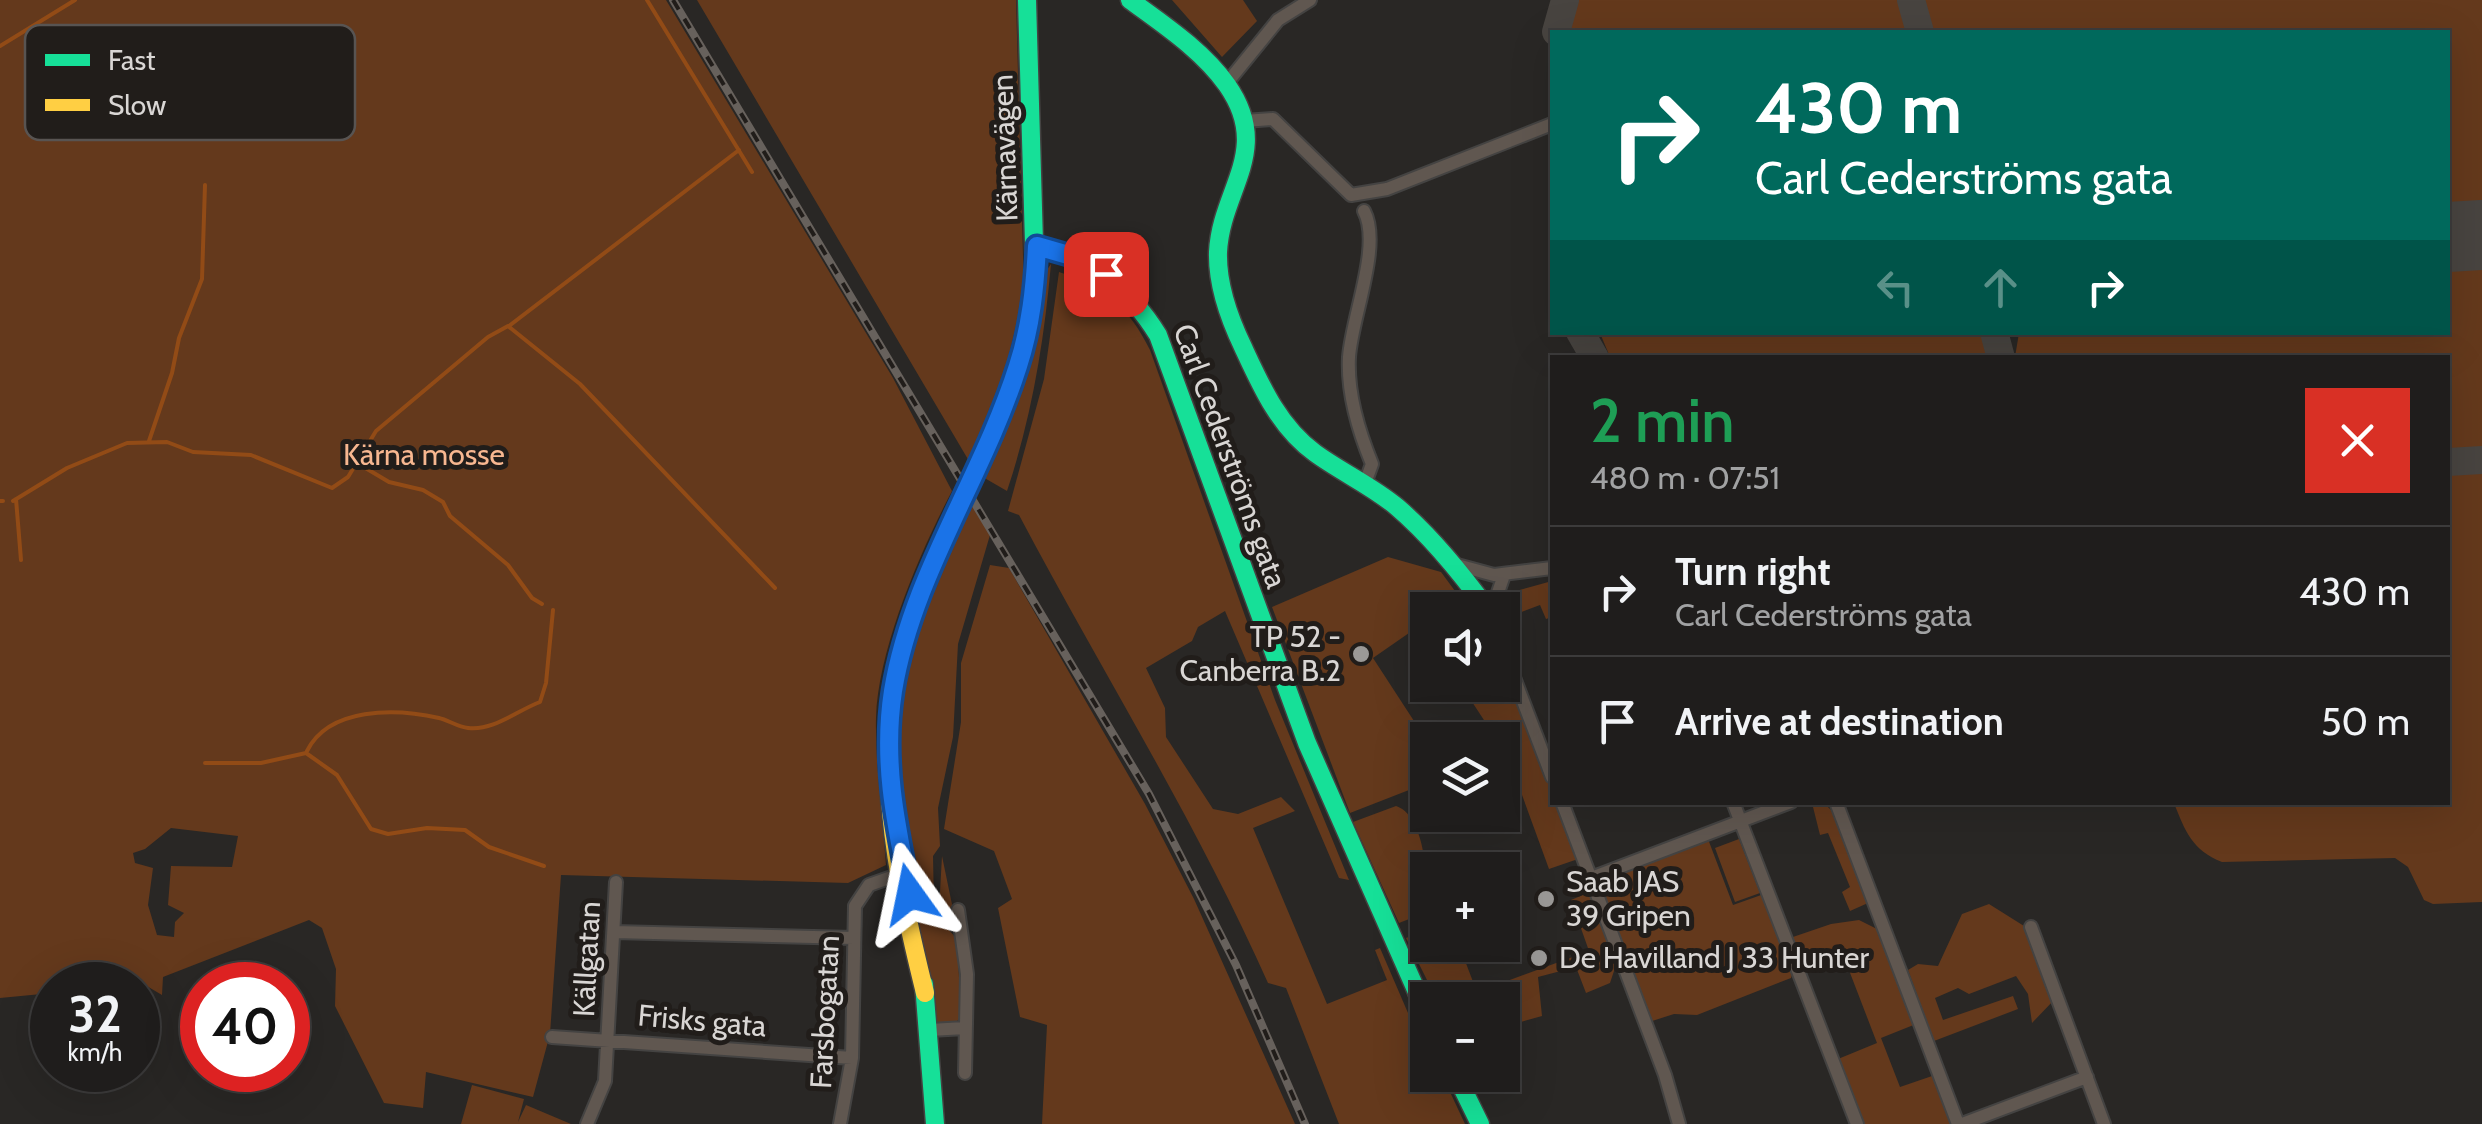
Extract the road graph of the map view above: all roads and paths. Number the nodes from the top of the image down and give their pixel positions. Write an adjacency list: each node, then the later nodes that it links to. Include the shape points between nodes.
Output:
1 (1027, 0): 8 (street, Kärnavägen)
2 (1130, 0): 4 (street, via 1174,30)
3 (1310, 0): 4 (street, via 1278,20)
4 (1228, 83): 5 (street)
5 (1244, 121): 6 (street, via 1273,119 1351,195 1388,188); 9 (street, via 1244,166 1218,252 1228,306 1284,424 1318,459)
6 (1550, 125)
7 (1364, 211): 9 (street, via 1370,245 1349,362 1356,418 1372,464)
8 (1037, 246): 22 (street, Kärnavägen, bridge, via 1020,361 923,584 900,658 888,738); 29 (street, Carl Cederströms gata, via 1106,274 1158,334 1307,743)
9 (1364, 486): 10 (street, via 1396,506)
10 (1452, 563): 12 (street); 13 (street)
11 (1550, 568): 12 (street)
12 (1504, 575): 14 (street)
13 (1475, 592)
14 (1497, 592)
15 (1520, 693): 16 (street)
16 (1550, 771)
17 (1563, 805): 23 (street)
18 (1734, 805): 21 (street)
19 (1782, 805): 21 (street)
20 (1837, 805): 44 (street)
21 (1740, 820): 23 (street); 43 (street)
22 (901, 874): 28 (street, Farsbogatan, via 860,893); 31 (street, Kärnavägen)
23 (1592, 878): 42 (street)
24 (616, 882): 27 (street, Källgatan)
25 (958, 910): 30 (street)
26 (2031, 927): 36 (street)
27 (614, 932): 28 (street); 33 (street, Källgatan)
28 (854, 938): 34 (street, Farsbogatan)
29 (1413, 982)
30 (966, 1028): 31 (street); 35 (street)
31 (930, 1030): 40 (street, Kärnavägen)
32 (552, 1036): 33 (street, Källgatan)
33 (608, 1039): 34 (street, Frisks gata); 38 (street, Källgatan, via 604,1080)
34 (852, 1058): 39 (street, Farsbogatan)
35 (966, 1073)
36 (2087, 1077): 44 (street); 45 (street)
37 (1464, 1092): 41 (street)
38 (588, 1124)
39 (840, 1124)
40 (935, 1124)
41 (1480, 1124)
42 (1679, 1124)
43 (1857, 1124)
44 (1960, 1124)
45 (2104, 1124)

